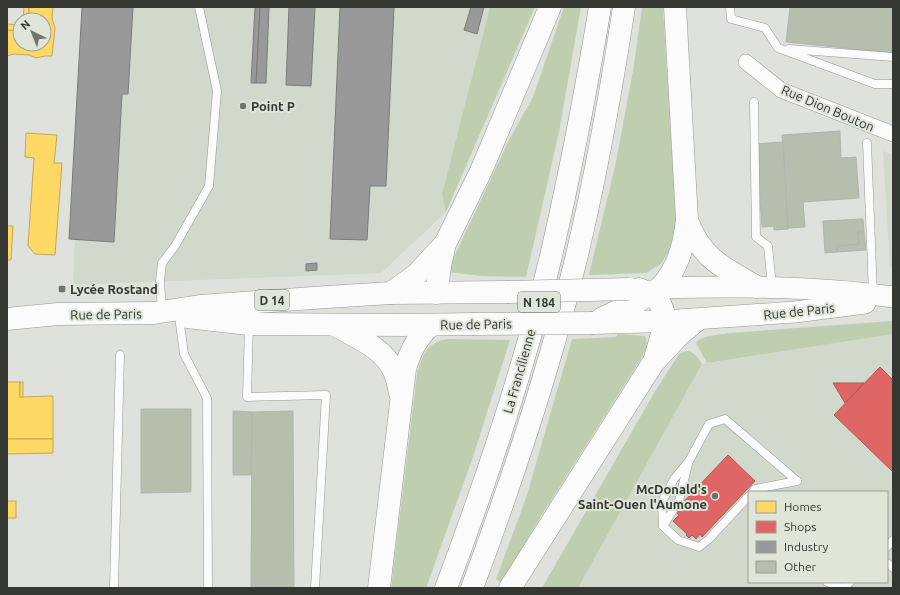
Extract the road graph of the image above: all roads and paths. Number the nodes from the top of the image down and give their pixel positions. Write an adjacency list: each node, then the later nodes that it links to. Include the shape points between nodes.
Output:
1 (199, 7): 23 (lane, via 217,91 209,186 175,246 162,263 160,281)
2 (550, 7): 15 (main road, via 481,171)
3 (600, 7): 44 (main road, La Francilienne / N 184, via 566,188 532,328 489,468)
4 (624, 7): 45 (main road, La Francilienne / N 184, via 596,168 576,260 534,410)
5 (675, 7): 14 (main road)
6 (730, 7): 7 (lane, via 731,19 765,28)
7 (778, 48): 8 (lane); 10 (lane, via 875,84)
8 (893, 57)
9 (746, 62): 12 (street, Rue Dion Bouton, via 781,90)
10 (893, 84)
11 (754, 102): 16 (lane, via 756,237 768,246)
12 (893, 134)
13 (867, 143): 20 (lane)
14 (687, 220): 16 (main road, via 694,237 710,258 728,271); 21 (main road, via 683,246 676,267 670,276)
15 (445, 244): 17 (main road, via 416,275); 18 (main road)
16 (764, 287): 20 (main road, Rue de Paris / D 14); 21 (main road, Rue de Paris / D 14)
17 (391, 293): 18 (main road, Rue de Paris / D 14); 23 (main road, Rue de Paris / D 14, via 264,300 200,306)
18 (436, 293): 19 (main road, Rue de Paris / D 14); 28 (main road)
19 (479, 297): 21 (main road, Rue de Paris / D 14, bridge, via 507,292); 28 (main road)
20 (886, 297): 26 (main road, Rue de Paris / D 14, via 795,312)
21 (637, 299): 27 (main road, Rue de Paris / D 14); 27 (main road, via 657,300 663,308); 28 (main road, Rue de Paris / D 14, bridge, via 593,323)
22 (7, 309): 24 (main road, Rue de Paris / D 14)
23 (165, 313): 24 (main road, Rue de Paris / D 14); 29 (main road, Rue de Paris / D 14); 41 (lane, via 207,398)
24 (58, 314): 25 (main road, Rue de Paris / D 14)
25 (7, 319)
26 (697, 320): 27 (main road, Rue de Paris / D 14); 32 (main road)
27 (664, 322): 32 (main road)
28 (438, 323): 30 (main road, Rue de Paris / D 14); 33 (main road, via 420,335 410,352)
29 (249, 324): 30 (main road, Rue de Paris / D 14); 42 (lane, via 247,397 326,395)
30 (335, 325): 33 (main road, via 379,351 387,359 396,377)
31 (120, 355): 40 (lane)
32 (653, 363): 46 (main road)
33 (401, 400): 43 (main road)
34 (688, 461): 35 (lane, via 709,424 725,419 797,481); 37 (lane, via 679,501); 37 (lane, via 662,502)
35 (754, 491)
36 (748, 497): 37 (lane, via 699,547 678,540)
37 (664, 526)
38 (830, 583): 39 (lane, via 843,588)
39 (849, 583)
40 (114, 588)
41 (208, 588)
42 (315, 588)
43 (379, 588)
44 (446, 588)
45 (472, 588)
46 (510, 588)

